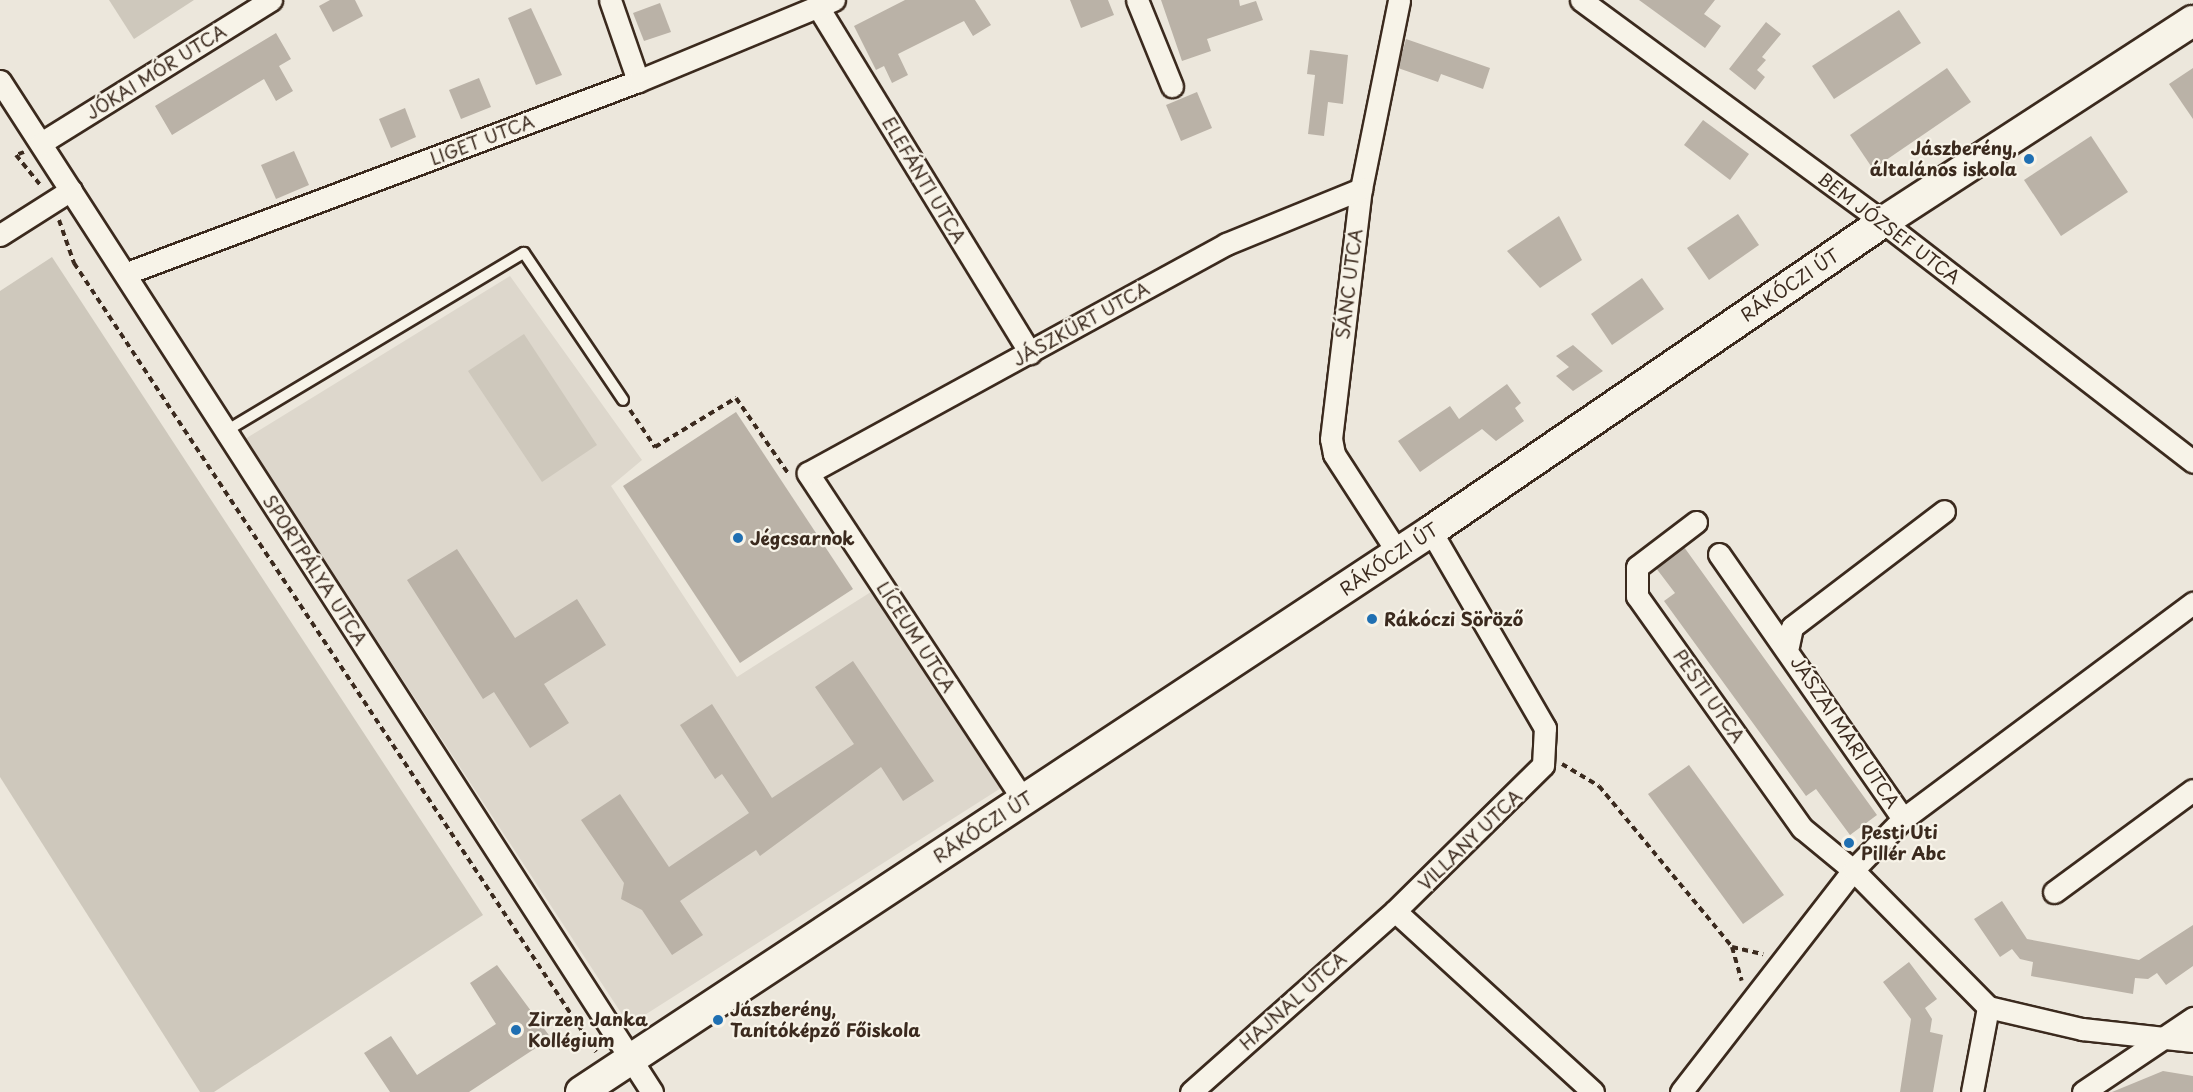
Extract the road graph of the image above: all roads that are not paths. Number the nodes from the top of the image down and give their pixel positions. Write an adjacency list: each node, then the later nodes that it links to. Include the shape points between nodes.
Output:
1 (271, 0): 11 (street, JÓKAI MÓR UTCA)
2 (610, 0): 9 (street)
3 (1137, 0): 10 (street)
4 (1400, 0): 12 (street, SÁNC UTCA)
5 (1581, 0): 14 (street, BEM JÓZSEF UTCA)
6 (826, 3): 9 (street, LIGET UTCA); 17 (street, ELEFÁNTI UTCA)
7 (2193, 21): 14 (street, RÁKÓCZI ÚT)
8 (0, 81): 11 (street, SPORTPÁLYA UTCA)
9 (638, 81): 16 (street, LIGET UTCA)
10 (1172, 86)
11 (41, 143): 13 (street, SPORTPÁLYA UTCA)
12 (1361, 189): 17 (street, JÁSZKÜRT UTCA, via 1227,244); 25 (street, SÁNC UTCA, via 1331,439 1334,454)
13 (71, 190): 15 (street); 16 (street, SPORTPÁLYA UTCA)
14 (1883, 222): 20 (street, BEM JÓZSEF UTCA); 24 (street, RÁKÓCZI ÚT)
15 (0, 235)
16 (127, 273): 19 (street, SPORTPÁLYA UTCA)
17 (1030, 353): 21 (street, JÁSZKÜRT UTCA)
18 (623, 400): 19 (lane, via 524,253)
19 (226, 431): 39 (street, SPORTPÁLYA UTCA)
20 (2193, 462)
21 (801, 477): 30 (street, LÍCEUM UTCA)
22 (1944, 511): 28 (street, JÁSZAI MARI UTCA, via 1792,627)
23 (1696, 522): 32 (street, PESTI UTCA, via 1637,567 1637,596 1802,828)
24 (1431, 531): 25 (street, RÁKÓCZI ÚT); 34 (street, VILLANY UTCA, via 1545,728 1546,755 1534,778)
25 (1398, 553): 30 (street, RÁKÓCZI ÚT)
26 (1719, 554): 28 (street, JÁSZAI MARI UTCA)
27 (2193, 603): 31 (street)
28 (1788, 646): 31 (street, JÁSZAI MARI UTCA)
29 (2193, 790): 33 (street)
30 (1024, 801): 39 (street, RÁKÓCZI ÚT)
31 (1903, 819): 32 (street)
32 (1853, 870): 35 (street); 44 (street)
33 (2054, 892)
34 (1395, 911): 42 (street, HAJNAL UTCA); 43 (street)
35 (1988, 1007): 37 (street, via 2082,1029); 45 (street)
36 (2193, 1018): 37 (street)
37 (2168, 1035): 38 (street); 46 (street)
38 (2193, 1041)
39 (630, 1059): 40 (street, RÁKÓCZI ÚT); 41 (street, SPORTPÁLYA UTCA)
40 (581, 1092)
41 (652, 1092)
42 (1191, 1092)
43 (1593, 1092)
44 (1681, 1092)
45 (1972, 1092)
46 (2083, 1092)

